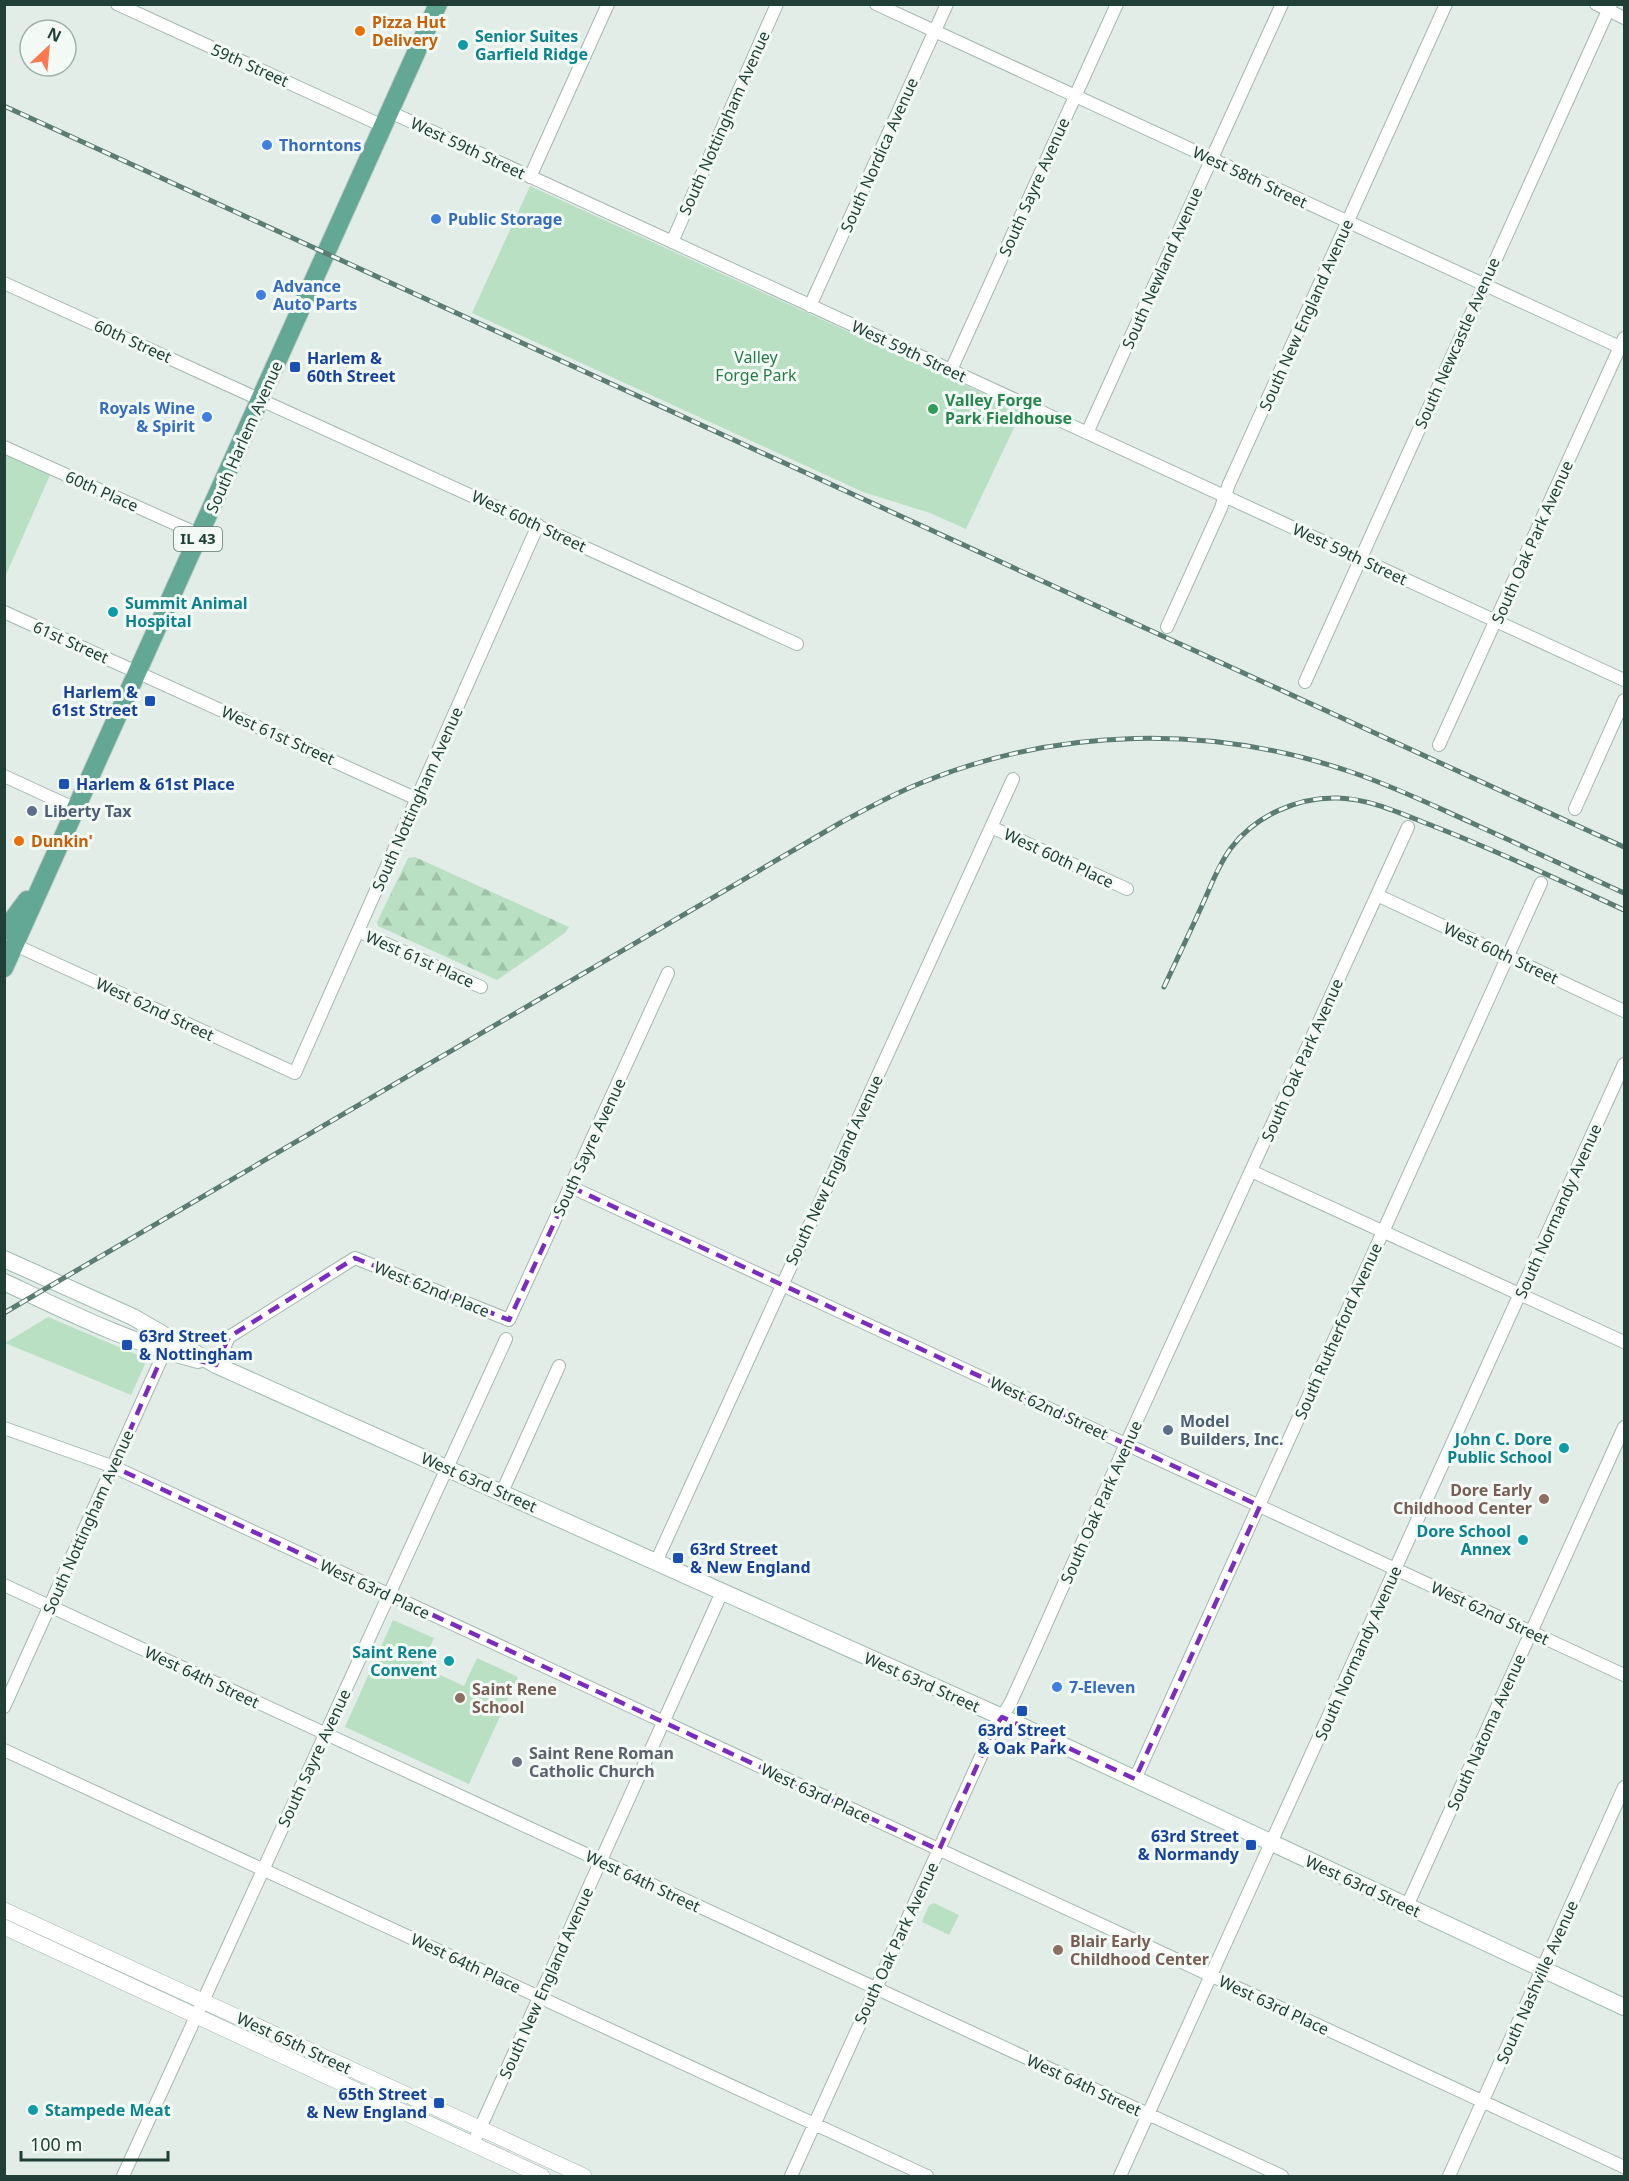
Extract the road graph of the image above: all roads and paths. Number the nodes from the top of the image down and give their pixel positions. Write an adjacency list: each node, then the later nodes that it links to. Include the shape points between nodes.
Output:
1 (117, 4): 15 (street, 59th Street)
2 (438, 4): 15 (main road, South Harlem Avenue / IL 43)
3 (608, 4): 17 (street)
4 (777, 4): 19 (street, South Nottingham Avenue)
5 (876, 4): 13 (street, West 58th Street)
6 (947, 4): 13 (street, South Nordica Avenue)
7 (1117, 4): 14 (street, South Sayre Avenue)
8 (1282, 4): 16 (street, South Newland Avenue)
9 (1446, 4): 18 (street, South New England Avenue)
10 (1596, 4): 11 (street)
11 (1610, 7): 12 (street); 21 (street, South Newcastle Avenue)
12 (1624, 18)
13 (935, 31): 14 (street, West 58th Street); 22 (street, South Nordica Avenue)
14 (1076, 96): 16 (street, West 58th Street); 24 (street, South Sayre Avenue)
15 (386, 119): 17 (street, West 59th Street); 25 (main road, South Harlem Avenue / IL 43)
16 (1212, 159): 18 (street, West 58th Street); 26 (street, South Newland Avenue)
17 (530, 177): 19 (street, West 59th Street)
18 (1348, 222): 21 (street, West 58th Street); 28 (street, South New England Avenue)
19 (672, 242): 22 (street, West 59th Street)
20 (4, 283): 25 (street, 60th Street)
21 (1484, 284): 23 (street, West 58th Street); 31 (street, South Newcastle Avenue)
22 (810, 306): 24 (street, West 59th Street)
23 (1623, 344): 33 (street, South Oak Park Avenue)
24 (951, 370): 26 (street, West 59th Street)
25 (261, 398): 29 (street, West 60th Street); 30 (main road, South Harlem Avenue / IL 43)
26 (1087, 433): 28 (street, West 59th Street)
27 (4, 447): 30 (street, 60th Place)
28 (1225, 496): 31 (street, West 59th Street); 34 (street, South New England Avenue)
29 (538, 525): 35 (street, West 60th Street); 43 (street, South Nottingham Avenue)
30 (200, 535): 36 (main road, South Harlem Avenue / IL 43)
31 (1360, 558): 33 (street, West 59th Street); 38 (street, South Newcastle Avenue)
32 (4, 612): 36 (street, 61st Street)
33 (1496, 621): 37 (street, West 59th Street); 40 (street, South Oak Park Avenue)
34 (1167, 627)
35 (797, 644)
36 (138, 672): 43 (street, West 61st Street); 44 (main road, South Harlem Avenue / IL 43)
37 (1624, 680)
38 (1305, 682)
39 (1624, 700): 45 (street)
40 (1439, 745)
41 (4, 776): 44 (street)
42 (1013, 779): 46 (street, South New England Avenue)
43 (417, 799): 51 (street, South Nottingham Avenue)
44 (76, 809): 52 (main road, South Harlem Avenue / IL 43, via 49,869)
45 (1575, 809)
46 (991, 827): 49 (street, West 60th Place); 65 (street, South New England Avenue)
47 (1408, 827): 50 (street, South Oak Park Avenue)
48 (1541, 883): 53 (street, South Rutherford Avenue)
49 (1127, 889)
50 (1377, 895): 53 (street, West 60th Street); 60 (street, South Oak Park Avenue)
51 (358, 931): 56 (street, West 61st Place); 59 (street, South Nottingham Avenue)
52 (10, 938): 54 (main road); 59 (street, West 62nd Street)
53 (1508, 956): 57 (street, West 60th Street); 62 (street, South Rutherford Avenue)
54 (4, 968)
55 (668, 974): 61 (street, South Sayre Avenue)
56 (481, 987)
57 (1624, 1011)
58 (1624, 1064): 66 (street, South Normandy Avenue)
59 (296, 1073)
60 (1251, 1171): 62 (street); 75 (street, South Oak Park Avenue)
61 (571, 1187): 65 (street, West 62nd Street); 67 (street, South Sayre Avenue)
62 (1383, 1231): 66 (street); 79 (street, South Rutherford Avenue)
63 (4, 1259): 70 (main road, West 63rd Street, via 134,1317)
64 (4, 1282): 70 (main road, West 63rd Street, via 102,1327)
65 (782, 1285): 75 (street, West 62nd Street); 80 (street, South New England Avenue)
66 (1521, 1294): 69 (street); 81 (street, South Normandy Avenue)
67 (509, 1320): 71 (street, West 62nd Place, via 355,1258 229,1337)
68 (506, 1339): 77 (street, South Sayre Avenue)
69 (1624, 1342)
70 (168, 1345): 71 (main road, West 63rd Street); 76 (street, South Nottingham Avenue)
71 (216, 1365): 77 (main road, West 63rd Street)
72 (559, 1366): 78 (street)
73 (1624, 1427): 86 (street, South Natoma Avenue)
74 (4, 1428): 76 (street, West 63rd Place)
75 (1126, 1444): 79 (street, West 62nd Street); 89 (street, South Oak Park Avenue)
76 (114, 1467): 84 (street, West 63rd Place); 85 (street, South Nottingham Avenue)
77 (447, 1468): 78 (main road, West 63rd Street); 84 (street, South Sayre Avenue)
78 (502, 1492): 80 (main road, West 63rd Street)
79 (1260, 1506): 81 (street, West 62nd Street); 93 (street, South Rutherford Avenue)
80 (656, 1562): 83 (main road, West 63rd Street)
81 (1396, 1569): 86 (street, West 62nd Street); 95 (street, South Normandy Avenue)
82 (4, 1585): 85 (street, West 64th Street)
83 (722, 1592): 89 (main road, West 63rd Street); 90 (street, South New England Avenue)
84 (388, 1596): 90 (street, West 63rd Place); 91 (street, South Sayre Avenue)
85 (50, 1606): 88 (street, South Nottingham Avenue); 91 (street, West 64th Street)
86 (1531, 1632): 87 (street, West 62nd Street); 99 (street, South Natoma Avenue)
87 (1624, 1675)
88 (4, 1707)
89 (1002, 1717): 93 (main road, West 63rd Street); 96 (street, South Oak Park Avenue)
90 (664, 1723): 96 (street, West 63rd Place); 97 (street, South New England Avenue)
91 (325, 1734): 97 (street, West 64th Street); 98 (street, South Sayre Avenue)
92 (4, 1750): 98 (street, West 64th Place)
93 (1135, 1779): 95 (main road, West 63rd Street)
94 (1624, 1787): 102 (street, South Nashville Avenue)
95 (1271, 1843): 99 (main road, West 63rd Street); 103 (street, South Normandy Avenue)
96 (939, 1850): 103 (street, West 63rd Place); 104 (street, South Oak Park Avenue)
97 (601, 1861): 104 (street, West 64th Street); 105 (street, South New England Avenue)
98 (263, 1870): 105 (street, West 64th Place); 106 (street, South Sayre Avenue)
99 (1407, 1906): 102 (main road, West 63rd Street)
100 (4, 1910): 106 (street, West 65th Street)
101 (4, 1928): 108 (street, West 65th Street)
102 (1543, 1969): 107 (main road, West 63rd Street); 109 (street, South Nashville Avenue)
103 (1211, 1976): 109 (street, West 63rd Place); 110 (street, South Normandy Avenue)
104 (876, 1989): 110 (street, West 64th Street); 111 (street, South Oak Park Avenue)
105 (539, 1997): 111 (street, West 64th Place); 112 (street, South New England Avenue)
106 (203, 2001): 108 (street, South Sayre Avenue); 112 (street, West 65th Street)
107 (1624, 2007)
108 (196, 2016): 113 (street, West 65th Street); 115 (street, South Sayre Avenue)
109 (1483, 2102): 114 (street, West 63rd Place); 122 (street, South Nashville Avenue)
110 (1148, 2115): 120 (street, South Normandy Avenue); 121 (street, West 64th Street)
111 (814, 2124): 118 (street, South Oak Park Avenue); 119 (street, West 64th Place)
112 (480, 2129): 113 (street, South New England Avenue); 117 (street, West 65th Street)
113 (473, 2144): 116 (street, West 65th Street)
114 (1624, 2167)
115 (123, 2176)
116 (542, 2176)
117 (584, 2176)
118 (791, 2176)
119 (927, 2176)
120 (1120, 2176)
121 (1282, 2176)
122 (1449, 2176)

